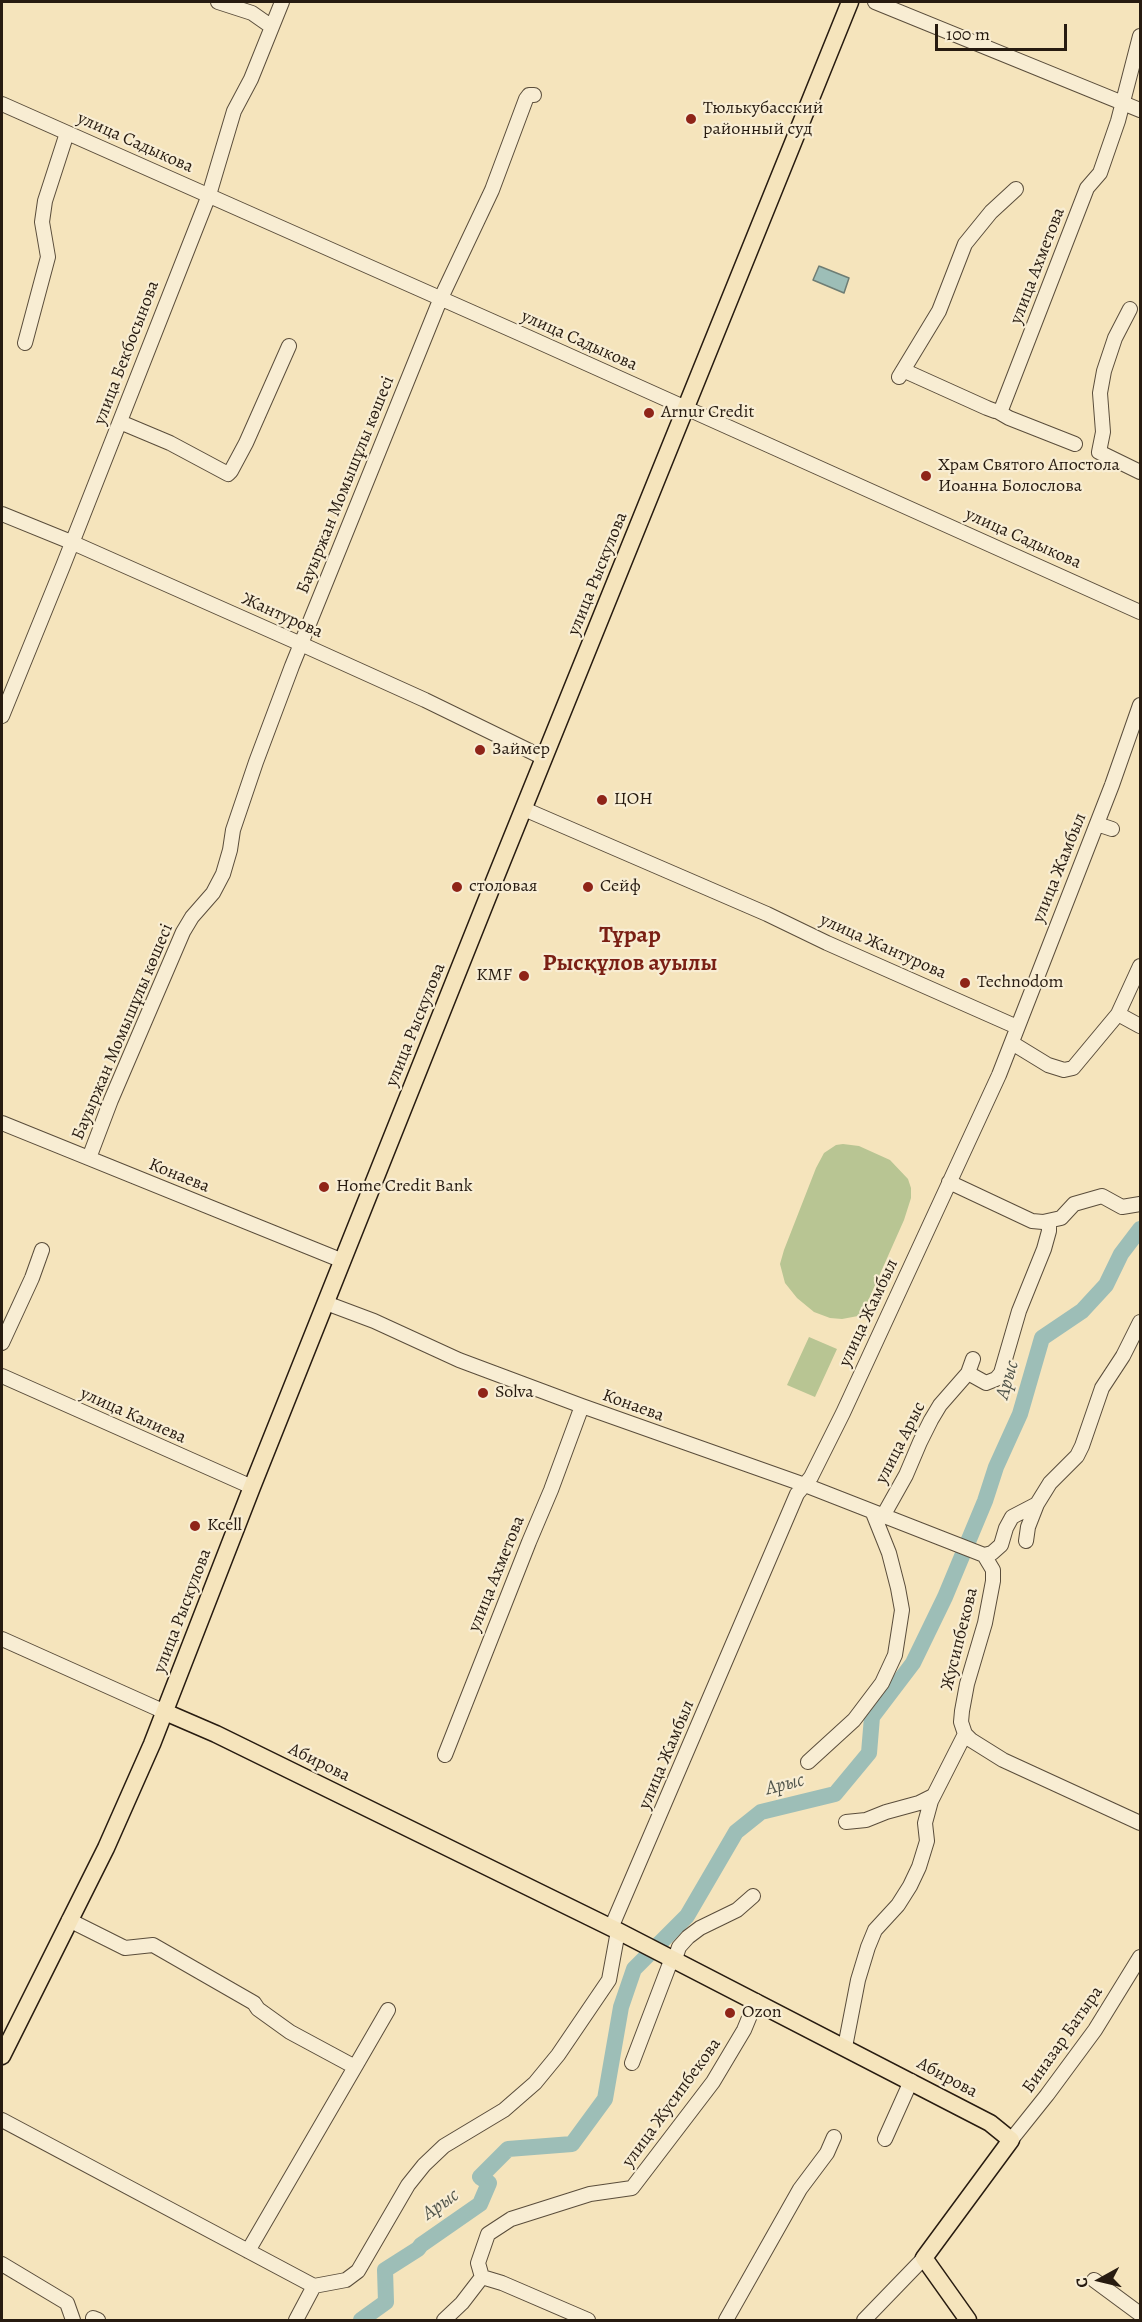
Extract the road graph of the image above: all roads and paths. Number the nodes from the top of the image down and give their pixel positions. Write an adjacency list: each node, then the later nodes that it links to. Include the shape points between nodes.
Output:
1 (218, 2): 5 (street, via 252,13)
2 (282, 2): 5 (street, улица Бекбосынова)
3 (850, 2): 18 (main road, улица Рыскулова)
4 (875, 2): 8 (street)
5 (272, 27): 13 (street, улица Бекбосынова, via 234,111)
6 (1140, 36): 8 (street, улица Ахметова)
7 (534, 95): 14 (street, Бауыржан Момышұлы көшесі, via 526,99 492,190)
8 (1122, 102): 10 (street); 19 (street, улица Ахметова, via 1100,173 1087,188 1001,410)
9 (2, 104): 11 (street, улица Садыкова)
10 (1140, 110)
11 (67, 133): 13 (street, улица Садыкова); 16 (street, via 45,201 42,222 48,257)
12 (1016, 189): 19 (street, via 965,244 939,311 902,374)
13 (209, 195): 14 (street, улица Садыкова); 20 (street, улица Бекбосынова)
14 (440, 300): 18 (street, улица Садыкова); 26 (street, Бауыржан Момышұлы көшесі)
15 (1130, 309): 22 (street, via 1104,371 1099,452)
16 (25, 343)
17 (289, 346): 20 (street, via 228,474)
18 (685, 408): 25 (street, улица Садыкова); 29 (main road, улица Рыскулова)
19 (997, 411): 21 (street)
20 (120, 422): 24 (street, улица Бекбосынова)
21 (1075, 444)
22 (1140, 472)
23 (2, 514): 24 (street, Жантурова)
24 (71, 542): 26 (street, Жантурова); 28 (street, улица Бекбосынова)
25 (1140, 612)
26 (302, 644): 29 (street, Жантурова); 39 (street, Бауыржан Момышұлы көшесі, via 256,762 223,874 183,932)
27 (1140, 705): 31 (street, улица Жамбыл)
28 (2, 716)
29 (544, 758): 30 (main road, улица Рыскулова)
30 (524, 809): 36 (street, улица Жантурова); 44 (main road, улица Рыскулова)
31 (1097, 824): 32 (street); 36 (street, улица Жамбыл)
32 (1112, 829)
33 (1140, 966): 34 (street)
34 (1118, 1014): 35 (street); 37 (street, via 1073,1068 1064,1070 1048,1065)
35 (1140, 1026)
36 (1017, 1027): 37 (street, улица Жамбыл)
37 (1012, 1043): 40 (street, улица Жамбыл)
38 (2, 1123): 39 (street, Конаева)
39 (89, 1158): 44 (street, Конаева)
40 (949, 1182): 42 (street, via 1032,1221); 50 (street, улица Жамбыл, via 843,1413)
41 (1140, 1204): 42 (street, via 1122,1207 1102,1196 1074,1204 1061,1218)
42 (1049, 1221): 53 (street, улица Арыс, via 1044,1249 996,1380 986,1383 971,1366 940,1405 906,1475)
43 (42, 1250): 47 (street)
44 (343, 1261): 45 (main road, улица Рыскулова)
45 (326, 1303): 49 (street, Конаева, via 459,1360); 51 (main road, улица Рыскулова)
46 (1140, 1322): 52 (street, via 1102,1388 1083,1446)
47 (2, 1343)
48 (2, 1376): 51 (street, улица Калиева)
49 (582, 1406): 50 (street, Конаева); 59 (street, улица Ахметова)
50 (805, 1485): 53 (street, Конаева); 68 (street, улица Жамбыл, via 797,1494 766,1564)
51 (252, 1487): 57 (main road, улица Рыскулова)
52 (1037, 1504): 54 (street); 55 (street, via 1012,1517 1001,1545)
53 (878, 1514): 55 (street, Конаева); 60 (street, via 902,1610 895,1655 882,1683 854,1720)
54 (1026, 1541)
55 (984, 1555): 58 (street, Жусипбекова, via 993,1570 993,1581 967,1684 961,1722)
56 (2, 1639): 57 (street, Абирова)
57 (165, 1712): 67 (main road, улица Рыскулова, via 106,1848); 68 (main road, Абирова)
58 (965, 1734): 61 (street); 65 (street, via 1003,1760)
59 (445, 1755)
60 (808, 1762)
61 (933, 1797): 62 (street); 63 (street)
62 (909, 1806): 63 (street, via 916,1815); 64 (street)
63 (927, 1817): 73 (street, via 927,1841 919,1868 898,1905 875,1930 868,1947)
64 (846, 1822)
65 (1140, 1823)
66 (753, 1896): 69 (street, via 737,1910 688,1936)
67 (69, 1920): 74 (main road, улица Рыскулова); 76 (street, via 125,1948 153,1945 254,2003 290,2031)
68 (616, 1930): 69 (main road, Абирова); 87 (street, улица Жамбыл, via 609,1980 535,2083 504,2110 444,2146 424,2165 408,2185 358,2271 346,2280)
69 (670, 1957): 71 (main road, Абирова); 75 (street)
70 (1140, 1957): 81 (street, Биназар Батыра, via 1095,2030)
71 (756, 2001): 73 (main road, Абирова); 85 (street, улица Жусипбекова, via 724,2066 632,2188 590,2194 511,2220 488,2234 478,2263)
72 (388, 2010): 76 (street)
73 (845, 2048): 77 (main road, Абирова)
74 (2, 2055)
75 (632, 2063)
76 (356, 2067): 82 (street)
77 (911, 2081): 80 (street); 81 (main road, Абирова, via 990,2123)
78 (2, 2120): 82 (street)
79 (834, 2137): 95 (street)
80 (885, 2139)
81 (1011, 2140): 83 (main road)
82 (248, 2251): 87 (street)
83 (924, 2258): 96 (street); 97 (main road)
84 (2, 2264): 90 (street, via 67,2303)
85 (482, 2277): 88 (street); 94 (street)
86 (1094, 2280): 89 (street)
87 (314, 2286): 91 (street)
88 (462, 2304): 92 (street); 93 (street)
89 (1140, 2314)
90 (73, 2320)
91 (296, 2320)
92 (444, 2320)
93 (462, 2320)
94 (588, 2320)
95 (726, 2320)
96 (864, 2320)
97 (968, 2320)

